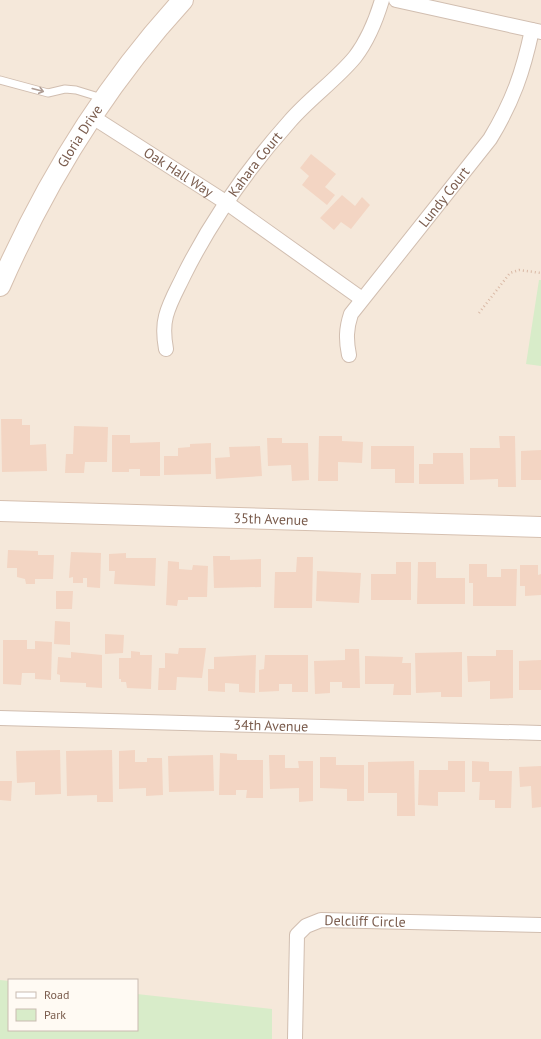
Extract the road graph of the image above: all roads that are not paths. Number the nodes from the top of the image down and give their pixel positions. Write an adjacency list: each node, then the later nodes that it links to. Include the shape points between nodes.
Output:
1 (183, 0): 6 (street, Gloria Drive)
2 (382, 0): 8 (street, Kahara Court, via 368,37 355,57 290,120)
3 (396, 0): 4 (street)
4 (536, 31): 10 (street, Lundy Court, via 507,112 490,139)
5 (0, 80): 6 (lane, one-way to 6, via 48,93 65,89)
6 (104, 98): 7 (street, Gloria Drive)
7 (91, 116): 8 (street, Oak Hall Way); 9 (street, Gloria Drive, via 54,176)
8 (226, 203): 10 (street, Oak Hall Way); 11 (street, Kahara Court, via 191,261 171,302 164,328)
9 (0, 286)
10 (362, 299): 12 (street, Lundy Court, via 351,314 347,325)
11 (166, 349)
12 (349, 355)
13 (0, 511): 14 (street, 35th Avenue)
14 (541, 527)
15 (0, 718): 16 (street, 34th Avenue)
16 (541, 733)
17 (541, 925): 18 (street, Delcliff Circle, via 321,920 306,926 297,935)
18 (295, 1039)

